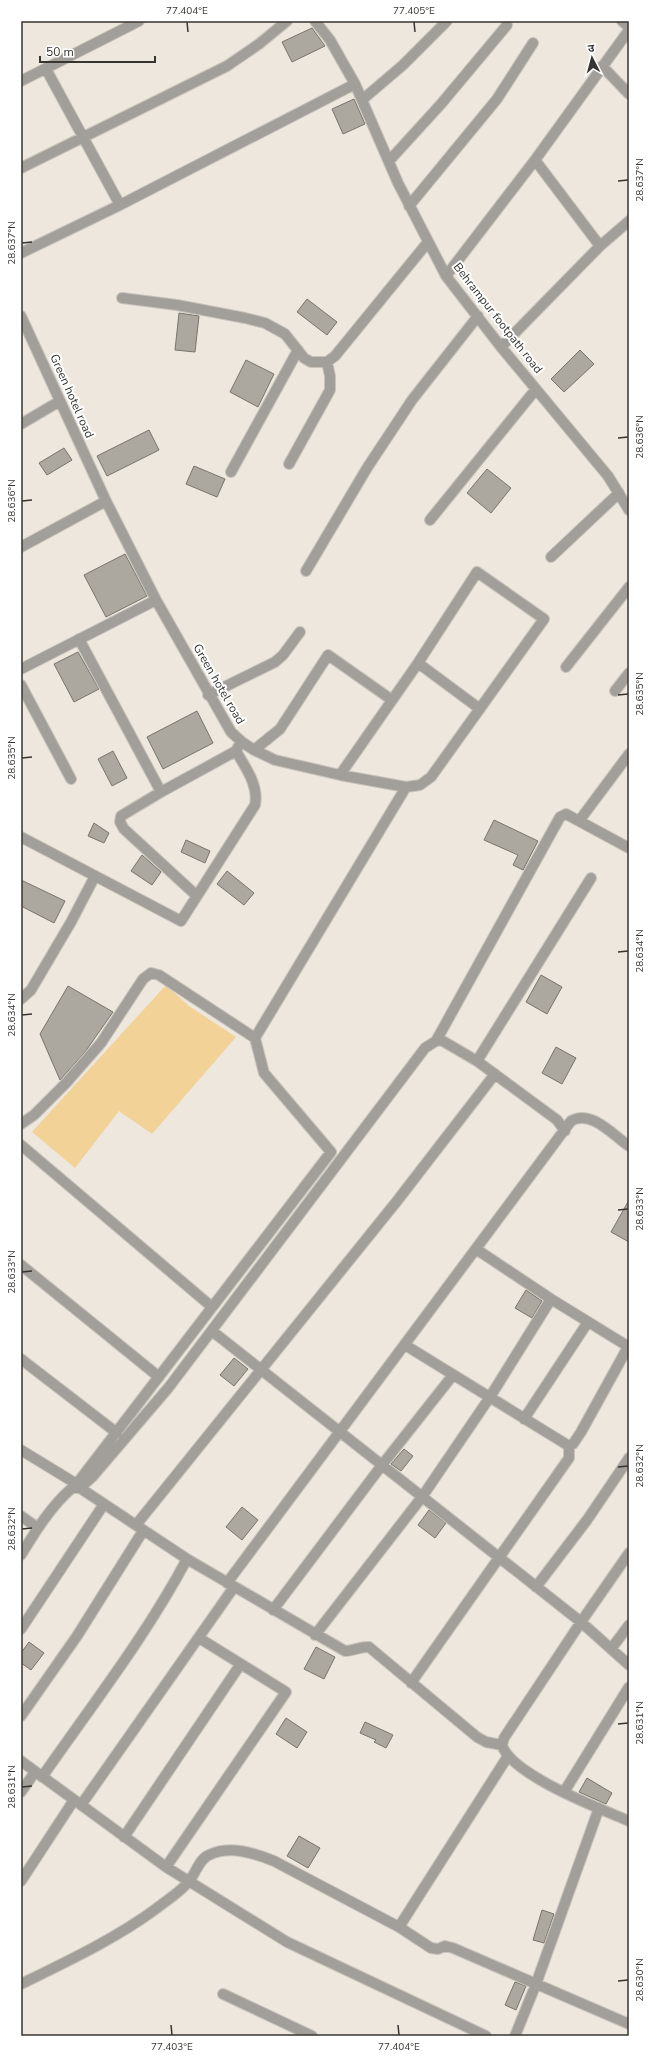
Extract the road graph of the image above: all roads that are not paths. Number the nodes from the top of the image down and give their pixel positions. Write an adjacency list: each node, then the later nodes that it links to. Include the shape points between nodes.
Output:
1 (139, 21): 10 (street)
2 (287, 21): 15 (street, via 227,66)
3 (315, 21): 12 (street, Behrampur footpath road, via 330,40)
4 (446, 21): 14 (street, via 403,65)
5 (622, 21): 7 (street)
6 (507, 25): 17 (street)
7 (629, 28): 9 (street)
8 (533, 44): 20 (street, via 497,99)
9 (602, 66): 13 (street); 16 (street)
10 (46, 69): 11 (street); 15 (street)
11 (21, 81)
12 (355, 84): 14 (street, Behrampur footpath road); 19 (street)
13 (629, 94)
14 (362, 100): 17 (street, Behrampur footpath road)
15 (83, 137): 18 (street); 19 (street)
16 (535, 160): 23 (street); 25 (street)
17 (389, 161): 20 (street, Behrampur footpath road)
18 (21, 168)
19 (120, 205): 24 (street)
20 (409, 206): 22 (street, Behrampur footpath road)
21 (629, 221): 23 (street)
22 (428, 242): 25 (street, Behrampur footpath road); 33 (street, via 335,356)
23 (600, 246): 31 (street)
24 (21, 253)
25 (446, 276): 28 (street, Behrampur footpath road)
26 (122, 298): 32 (street, via 177,305 265,323 285,334)
27 (21, 316): 29 (street, Green hotel road)
28 (478, 316): 31 (street, Behrampur footpath road); 45 (street, via 404,412)
29 (30, 336): 30 (street); 35 (street, Green hotel road)
30 (21, 341)
31 (500, 347): 34 (street, Behrampur footpath road)
32 (298, 350): 33 (street, via 311,362); 38 (street)
33 (327, 362): 37 (street, via 330,390)
34 (536, 389): 39 (street, Behrampur footpath road, via 608,476); 42 (street)
35 (60, 402): 36 (street); 40 (street, Green hotel road)
36 (21, 424)
37 (290, 464)
38 (231, 472)
39 (619, 493): 41 (street, Behrampur footpath road); 44 (street)
40 (106, 501): 43 (street); 47 (street, Green hotel road)
41 (629, 510)
42 (430, 520)
43 (21, 547)
44 (550, 557)
45 (306, 571)
46 (629, 587): 51 (street)
47 (156, 600): 49 (street); 56 (street, Green hotel road)
48 (300, 632): 56 (street, via 275,662)
49 (79, 639): 52 (street); 66 (street)
50 (418, 663): 57 (street); 58 (street); 58 (street, Green hotel road, via 477,572 544,619)
51 (566, 667)
52 (21, 669)
53 (629, 673): 55 (street)
54 (21, 685): 64 (street)
55 (615, 691)
56 (208, 695): 59 (street, Green hotel road, via 231,732)
57 (392, 700): 60 (street, via 328,655 280,729); 63 (street)
58 (480, 709): 65 (street, Green hotel road, via 431,777 420,785)
59 (242, 742): 60 (street, Green hotel road); 61 (street)
60 (254, 750): 63 (street, Green hotel road, via 275,760)
61 (236, 751): 66 (street); 72 (street, via 256,792 255,805)
62 (629, 754): 67 (street)
63 (340, 775): 65 (street, Green hotel road)
64 (71, 780)
65 (406, 788): 74 (street)
66 (161, 792): 72 (street, via 125,812 120,822 130,836)
67 (579, 821): 69 (street); 75 (street, via 566,814 558,820)
68 (21, 837): 70 (street)
69 (629, 848)
70 (95, 876): 72 (street, via 181,921); 73 (street, via 35,983)
71 (591, 878): 76 (street)
72 (197, 896)
73 (21, 999)
74 (255, 1038): 78 (street, via 159,975 151,973 144,979 91,1054 47,1102); 85 (street, via 264,1073 331,1152)
75 (436, 1041): 76 (street, via 447,1042); 87 (street, via 425,1048 409,1068)
76 (477, 1061): 77 (street)
77 (495, 1074): 79 (street, via 557,1120); 91 (street)
78 (21, 1124)
79 (565, 1131): 81 (street, via 576,1118 588,1118); 82 (street)
80 (21, 1145): 85 (street)
81 (629, 1146)
82 (476, 1249): 84 (street); 88 (street)
83 (21, 1265): 93 (street)
84 (551, 1299): 86 (street); 94 (street)
85 (212, 1307): 93 (street)
86 (588, 1322): 89 (street); 95 (street)
87 (212, 1331): 91 (street); 102 (street, via 169,1387)
88 (405, 1345): 92 (street); 96 (street)
89 (629, 1347): 98 (street, via 581,1432)
90 (21, 1359): 97 (street)
91 (261, 1370): 96 (street); 107 (street)
92 (453, 1375): 94 (street); 101 (street)
93 (159, 1377): 97 (street)
94 (490, 1398): 95 (street); 103 (street)
95 (524, 1419): 98 (street)
96 (340, 1432): 101 (street); 112 (street)
97 (117, 1433): 99 (street, via 75,1484)
98 (569, 1446): 110 (street, via 569,1458 564,1467)
99 (21, 1450)
100 (629, 1458): 113 (street, via 587,1520)
101 (382, 1465): 103 (street); 114 (street)
102 (80, 1488): 104 (street); 106 (street, via 72,1488 64,1495)
103 (422, 1497): 110 (street); 118 (street)
104 (104, 1504): 107 (street); 117 (street)
105 (21, 1516): 106 (street)
106 (38, 1528): 109 (street)
107 (140, 1528): 111 (street); 125 (street, via 82,1630)
108 (629, 1554): 115 (street)
109 (21, 1555)
110 (498, 1557): 113 (street); 123 (street)
111 (187, 1559): 112 (street); 129 (street, via 166,1598 133,1649)
112 (230, 1585): 114 (street); 119 (street)
113 (536, 1587): 115 (street)
114 (273, 1610): 118 (street)
115 (580, 1622): 120 (street); 126 (street, via 504,1738)
116 (629, 1625): 120 (street)
117 (21, 1630)
118 (315, 1635): 123 (street, via 345,1651 369,1647)
119 (199, 1638): 121 (street); 132 (street)
120 (611, 1649): 122 (street)
121 (240, 1665): 135 (street); 136 (street, via 286,1692)
122 (629, 1665)
123 (411, 1683): 126 (street, via 477,1737 486,1742)
124 (629, 1687): 131 (street)
125 (21, 1716)
126 (502, 1745): 127 (street)
127 (508, 1756): 131 (street, via 540,1781); 139 (street)
128 (21, 1761): 129 (street)
129 (39, 1774): 130 (street); 132 (street)
130 (21, 1792)
131 (564, 1792): 133 (street)
132 (78, 1803): 135 (street); 137 (street)
133 (599, 1808): 134 (street); 141 (street)
134 (629, 1821)
135 (124, 1837): 136 (street)
136 (166, 1867): 138 (street)
137 (21, 1881)
138 (189, 1882): 139 (street, via 204,1858 222,1851 240,1851 274,1861); 140 (street, via 156,1909 80,1955); 145 (street, via 287,1942)
139 (399, 1927): 141 (street, via 432,1948 453,1948)
140 (21, 1984)
141 (536, 1984): 143 (street); 146 (street)
142 (223, 1994): 144 (street)
143 (629, 2024)
144 (312, 2036)
145 (486, 2036)
146 (515, 2036)

